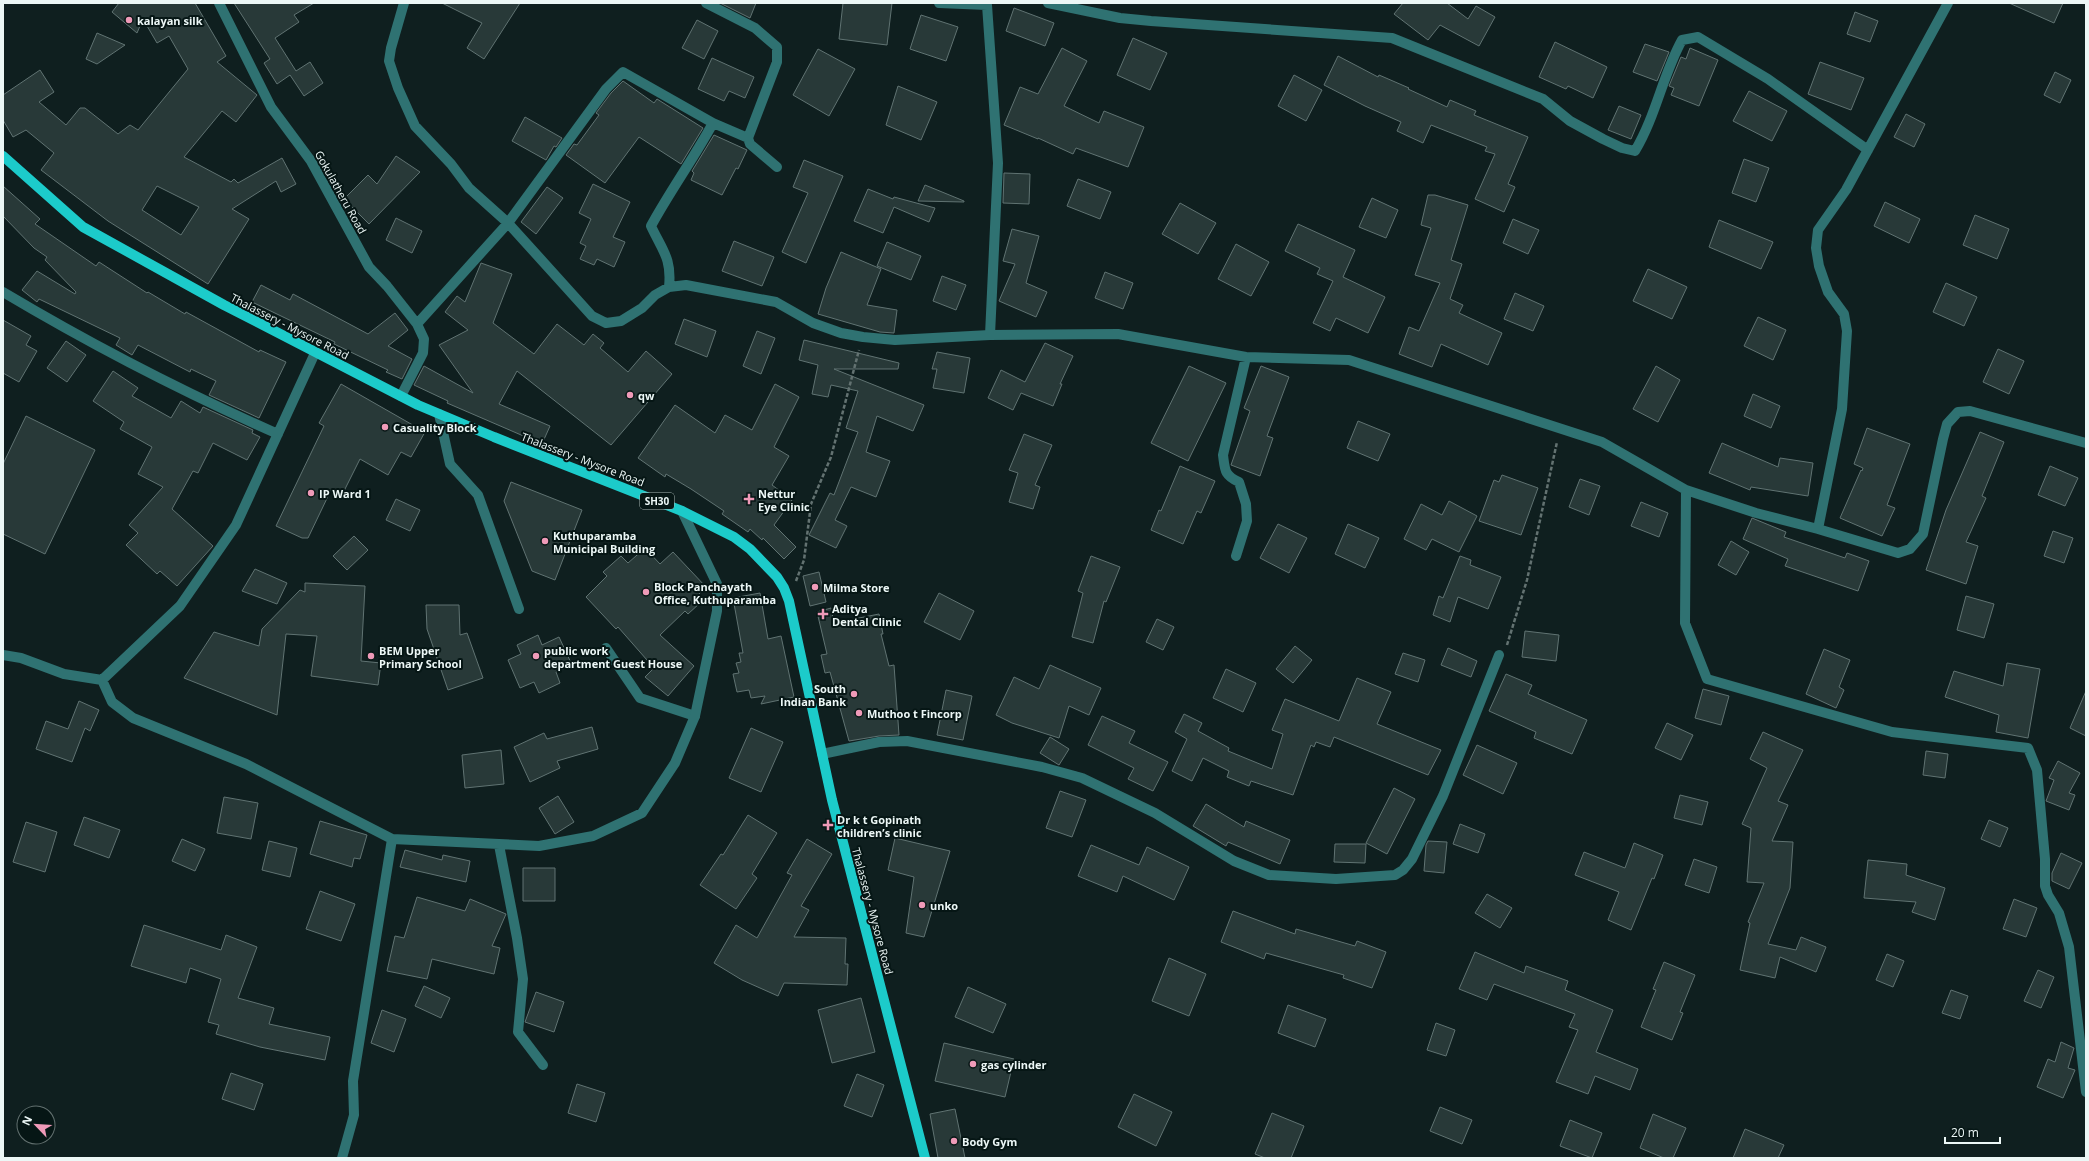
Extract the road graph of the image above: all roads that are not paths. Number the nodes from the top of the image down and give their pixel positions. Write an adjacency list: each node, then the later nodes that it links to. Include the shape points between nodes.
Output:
1 (219, 3): 16 (street, Gokulatheru Road, via 271,107 311,161 369,267)
2 (404, 3): 13 (street, via 389,61 414,126 451,164 469,188)
3 (706, 3): 9 (street, via 755,28 777,48 777,62)
4 (939, 3): 7 (street)
5 (1048, 3): 10 (street, via 1120,18 1392,38 1543,99 1570,121 1622,148 1635,151 1660,98 1674,54 1682,40 1698,37 1768,79)
6 (1948, 3): 10 (street)
7 (990, 4): 17 (street, via 998,163)
8 (713, 123): 9 (street); 13 (street, via 623,72 606,89); 14 (street, via 651,226 666,253 670,272)
9 (748, 138): 12 (street, via 750,144)
10 (1868, 150): 26 (street, via 1846,190 1818,230 1816,248 1819,266 1828,292 1844,314 1847,332 1842,409)
11 (3, 156): 18 (main road, Thalassery - Mysore Road / SH30, via 83,227)
12 (777, 167)
13 (508, 223): 14 (street, via 592,316 606,323 621,322); 16 (street)
14 (669, 287): 17 (street, via 686,285 776,302 813,323 841,333 863,337 896,340)
15 (3, 292): 22 (street, via 68,331 151,375)
16 (417, 324): 20 (street, Gokulatheru Road, via 424,339 423,353)
17 (990, 335): 19 (street, via 1118,334)
18 (315, 353): 20 (main road, Thalassery - Mysore Road / SH30); 22 (street)
19 (1246, 358): 24 (street, via 1349,360 1602,442); 27 (street, via 1223,455 1225,470 1229,477 1239,482 1246,504 1247,521)
20 (401, 396): 21 (main road, Thalassery - Mysore Road / SH30)
21 (439, 414): 25 (main road, Thalassery - Mysore Road / SH30); 28 (street, via 450,464 478,495)
22 (278, 434): 32 (street, via 236,525 180,606)
23 (2086, 444): 26 (street, via 1970,411 1958,412 1947,424 1923,534 1910,549 1898,553)
24 (1686, 490): 26 (street, via 1756,513); 38 (street, via 1685,623 1707,679 1892,732 2028,748 2037,770 2045,886 2059,913 2069,947)
25 (682, 511): 33 (street, via 717,584 717,611); 34 (main road, Thalassery - Mysore Road / SH30, via 734,537 750,549 784,588)
26 (1818, 529)
27 (1236, 556)
28 (520, 609)
29 (606, 648): 33 (street, via 640,698)
30 (3, 655): 32 (street, via 21,658 64,674)
31 (1499, 655): 34 (street, via 1443,796 1412,859 1395,875 1336,879 1269,874 1234,861 1156,813 1082,778 1042,767 907,741 879,742)
32 (102, 680): 35 (street, via 112,702 133,718 246,764)
33 (695, 716): 36 (street, via 675,763 642,813 593,836 539,846)
34 (822, 754): 40 (main road, Thalassery - Mysore Road / SH30)
35 (392, 839): 36 (street); 39 (street, via 353,1081 354,1115)
36 (499, 845): 37 (street, via 523,979 518,1032)
37 (543, 1064)
38 (2086, 1092)
39 (342, 1158)
40 (925, 1158)

